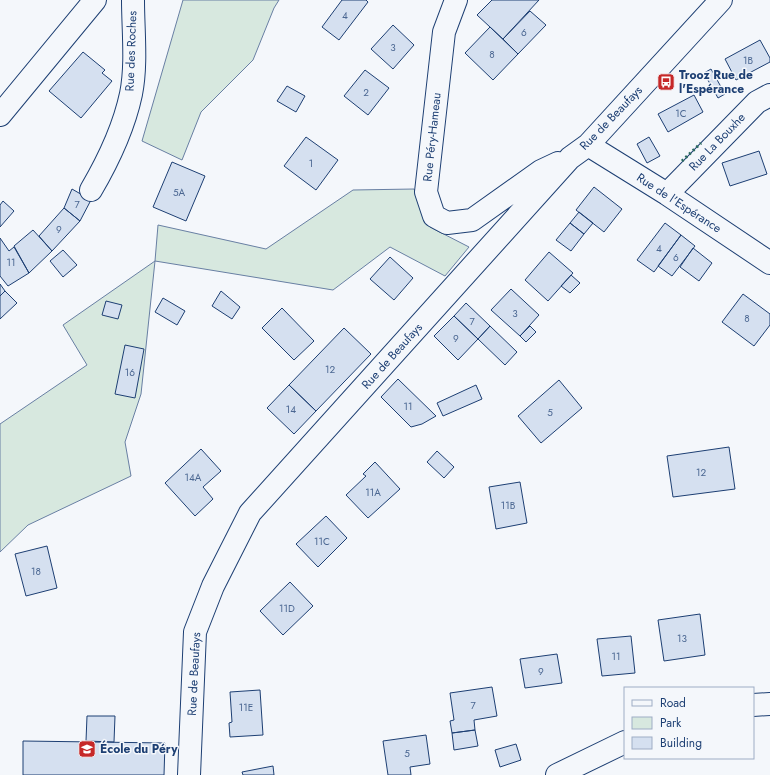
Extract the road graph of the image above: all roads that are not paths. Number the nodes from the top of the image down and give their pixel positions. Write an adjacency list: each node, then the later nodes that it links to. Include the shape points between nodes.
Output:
1 (95, 0): 6 (street)
2 (133, 0): 9 (street, Rue des Roches, via 131,94 113,145)
3 (456, 0): 8 (street, Rue Péry-Hameau, via 444,32 426,192 434,216 447,223 472,220 541,171)
4 (721, 0): 7 (street, Rue de Beaufays)
5 (770, 94): 10 (street, Rue La Bouxhe, via 757,102)
6 (0, 115)
7 (588, 145): 8 (street, Rue de Beaufays); 10 (street, Rue de l'Espérance)
8 (570, 158): 15 (street, Rue de Beaufays, via 250,513 213,586 195,632)
9 (91, 190)
10 (667, 194): 11 (street, Rue de l'Espérance)
11 (770, 262)
12 (770, 704): 13 (street)
13 (754, 705)
14 (624, 742): 16 (street)
15 (189, 775)
16 (557, 775)

